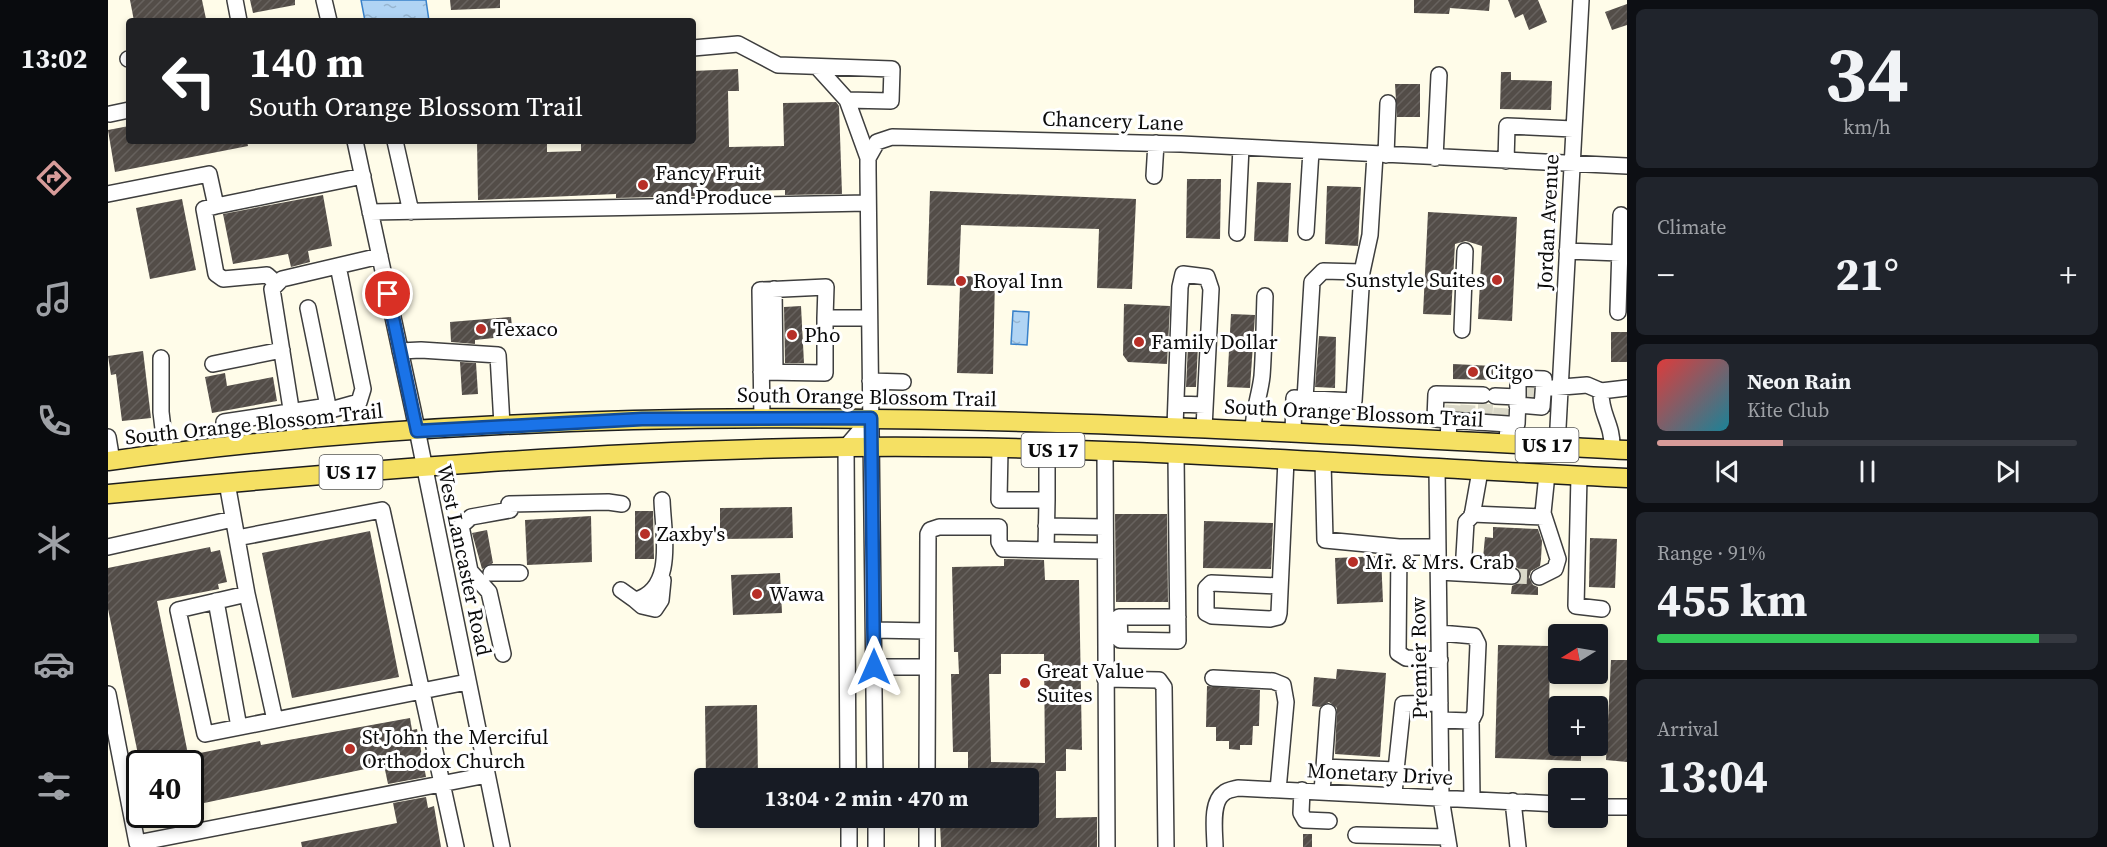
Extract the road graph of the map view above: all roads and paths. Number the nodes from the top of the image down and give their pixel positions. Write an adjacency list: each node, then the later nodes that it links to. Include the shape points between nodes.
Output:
1 (235, 0): 4 (street)
2 (324, 0): 5 (street)
3 (1581, 0): 13 (street, Jordan Avenue)
4 (238, 18)
5 (328, 18)
6 (696, 48): 7 (street, via 738,44 778,66)
7 (819, 69): 9 (street); 9 (street, via 892,69 891,101)
8 (1439, 75): 21 (street)
9 (847, 100): 20 (street)
10 (1388, 103): 19 (street)
11 (126, 111): 12 (street)
12 (110, 114)
13 (1574, 129): 22 (street, via 1507,126); 23 (street, Jordan Avenue)
14 (1156, 143): 17 (street, Chancery Lane); 20 (street, Chancery Lane, via 892,137 877,142); 26 (street)
15 (356, 144): 25 (street, West Lancaster Road)
16 (395, 144): 31 (street)
17 (1241, 147): 18 (street, Chancery Lane); 34 (street)
18 (1311, 151): 19 (street, Chancery Lane); 33 (street)
19 (1380, 155): 21 (street, Chancery Lane); 40 (street)
20 (868, 158): 28 (street)
21 (1435, 158): 22 (street, Chancery Lane)
22 (1506, 161): 23 (street, Chancery Lane)
23 (1572, 163): 24 (street, Chancery Lane); 36 (street, Jordan Avenue)
24 (1627, 166)
25 (363, 176): 29 (street); 30 (street, West Lancaster Road)
26 (1154, 176)
27 (108, 194): 29 (street, via 209,174)
28 (868, 203): 31 (street); 46 (street)
29 (216, 206): 41 (street, via 204,210 216,274 223,279 267,275)
30 (370, 212): 31 (street); 38 (street, West Lancaster Road)
31 (411, 212)
32 (1621, 215): 37 (street)
33 (1306, 232)
34 (1237, 233)
35 (1466, 251): 47 (street)
36 (1567, 251): 37 (street); 56 (street, Jordan Avenue)
37 (1620, 253): 44 (street)
38 (380, 256): 39 (street); 49 (street, West Lancaster Road)
39 (338, 266): 41 (street); 63 (street, via 363,389 362,397 352,406)
40 (1362, 272): 60 (street, via 1323,271 1312,282); 60 (street, via 1354,401)
41 (276, 283): 48 (street, via 272,289)
42 (1265, 296): 72 (street, via 1262,377)
43 (308, 308): 63 (street)
44 (1618, 312)
45 (825, 318): 46 (street); 52 (street, via 825,373); 52 (street, via 826,287 767,290)
46 (869, 318): 53 (street)
47 (1462, 330)
48 (282, 350): 51 (street); 64 (street)
49 (400, 351): 69 (street, via 498,355); 73 (street, West Lancaster Road)
50 (161, 358): 88 (street)
51 (213, 364)
52 (768, 372): 66 (street)
53 (870, 381): 54 (street); 67 (street)
54 (903, 382)
55 (1543, 388): 56 (street); 59 (street, via 1544,379); 59 (street, via 1542,407)
56 (1560, 388): 58 (street, via 1587,385); 81 (street, Jordan Avenue)
57 (1627, 388): 58 (street)
58 (1601, 391): 85 (street, via 1600,407)
59 (1524, 396): 65 (street); 65 (street, via 1517,424)
60 (1305, 399): 74 (street, via 1294,398)
61 (1176, 404): 62 (street); 62 (street, via 1183,274 1204,275 1210,281); 70 (street)
62 (1206, 405): 71 (street)
63 (328, 406): 64 (street)
64 (291, 411): 68 (street); 77 (street)
65 (1477, 411): 78 (street); 80 (street)
66 (762, 418): 67 (main road, South Orange Blossom Trail / US 17); 69 (main road, South Orange Blossom Trail / US 17)
67 (871, 418): 70 (main road, South Orange Blossom Trail / US 17); 82 (street); 83 (street)
68 (224, 422)
69 (502, 425): 73 (main road, South Orange Blossom Trail / US 17)
70 (1175, 427): 71 (main road, South Orange Blossom Trail / US 17)
71 (1204, 428): 72 (main road, South Orange Blossom Trail / US 17)
72 (1253, 430): 74 (main road, South Orange Blossom Trail / US 17)
73 (417, 431): 77 (main road, South Orange Blossom Trail / US 17); 94 (street, West Lancaster Road)
74 (1293, 433): 76 (main road, South Orange Blossom Trail / US 17)
75 (108, 436): 91 (street)
76 (1398, 438): 78 (main road, South Orange Blossom Trail / US 17); 93 (main road, via 1382,460)
77 (296, 440): 88 (main road, South Orange Blossom Trail / US 17)
78 (1448, 441): 79 (main road, South Orange Blossom Trail / US 17)
79 (1467, 442): 80 (main road, South Orange Blossom Trail / US 17); 95 (main road, via 1442,460)
80 (1507, 444): 81 (main road, South Orange Blossom Trail / US 17)
81 (1557, 446): 85 (main road, South Orange Blossom Trail / US 17)
82 (846, 447): 83 (main road, US 17); 94 (main road, US 17); 133 (street)
83 (872, 447): 84 (main road, US 17); 132 (street)
84 (1000, 448): 86 (main road, US 17); 103 (street)
85 (1620, 449)
86 (1047, 450): 87 (main road, US 17); 104 (street)
87 (1105, 452): 89 (main road, US 17); 111 (street)
88 (166, 454): 91 (main road, South Orange Blossom Trail / US 17)
89 (1176, 455): 90 (main road, US 17); 129 (street)
90 (1286, 460): 92 (main road, US 17); 124 (street)
91 (110, 461)
92 (1323, 462): 93 (main road, US 17); 113 (street, via 1325,540)
93 (1364, 465): 95 (main road, US 17)
94 (423, 466): 100 (main road, US 17); 140 (street, West Lancaster Road)
95 (1437, 469): 96 (main road, US 17); 115 (street, Premier Row)
96 (1480, 471): 97 (main road, US 17); 106 (street)
97 (1547, 474): 98 (main road, US 17); 107 (street)
98 (1579, 476): 99 (main road, US 17); 128 (street, via 1576,606)
99 (1627, 478)
100 (227, 483): 101 (main road, US 17); 108 (street)
101 (108, 494)
102 (662, 500): 125 (street, via 663,576 647,597 635,600)
103 (999, 500): 104 (street); 110 (street)
104 (1047, 500): 109 (street)
105 (622, 504): 121 (street, via 509,507 464,520 461,526 470,571)
106 (1472, 514): 107 (street); 120 (street, via 1466,522)
107 (1544, 517): 123 (street, via 1558,559 1555,569)
108 (233, 519): 112 (street); 114 (street)
109 (1046, 526): 111 (street); 116 (street)
110 (999, 527): 116 (street, via 1003,549); 130 (street, via 930,530)
111 (1104, 527): 117 (street)
112 (237, 538): 126 (street); 141 (street, via 382,510)
113 (1400, 546): 115 (street); 135 (street, via 1398,653 1406,658)
114 (108, 547)
115 (1438, 547): 118 (street, Premier Row)
116 (1046, 550): 117 (street)
117 (1104, 551): 139 (street)
118 (1439, 572): 120 (street); 131 (street, Premier Row)
119 (520, 573): 121 (street)
120 (1463, 573): 122 (street)
121 (482, 575): 134 (street)
122 (1512, 576)
123 (1539, 577)
124 (1280, 586): 124 (street, via 1279,613 1275,619 1206,613 1206,588 1211,584)
125 (621, 590)
126 (247, 594): 127 (street); 145 (street)
127 (216, 601): 148 (street); 148 (street, via 178,610 205,734)
128 (1602, 609)
129 (1178, 617)
130 (927, 631): 132 (street); 137 (street)
131 (1440, 633): 135 (street, Premier Row); 147 (street, via 1474,636 1478,644)
132 (874, 637): 133 (street); 136 (street)
133 (847, 645): 150 (street)
134 (503, 654)
135 (1440, 660): 143 (street, Premier Row)
136 (874, 667): 137 (street); 151 (street)
137 (927, 668): 152 (street)
138 (1213, 678): 156 (street, via 1283,685 1286,702)
139 (1105, 679): 176 (street); 177 (street, via 1159,680 1164,687)
140 (467, 682): 141 (street); 154 (street, West Lancaster Road)
141 (422, 690): 145 (street); 155 (street)
142 (108, 694): 172 (street)
143 (1440, 703): 146 (street, Premier Row); 153 (street, via 1403,704)
144 (1328, 712): 149 (street)
145 (275, 720): 148 (street)
146 (1440, 720): 147 (street); 160 (street, Premier Row)
147 (1471, 721): 161 (street)
148 (239, 727)
149 (1324, 767): 153 (street); 158 (street)
150 (848, 768)
151 (876, 768)
152 (927, 768)
153 (1396, 770): 159 (street)
154 (486, 775): 155 (street); 174 (street, West Lancaster Road)
155 (441, 785): 172 (street); 173 (street)
156 (1278, 790): 157 (street, Monetary Drive); 178 (street, Monetary Drive, via 1238,788 1224,792 1215,814)
157 (1302, 790): 158 (street, Monetary Drive); 166 (street, via 1302,817)
158 (1322, 791): 159 (street, Monetary Drive)
159 (1394, 795): 160 (street, Monetary Drive)
160 (1441, 798): 161 (street, Monetary Drive); 171 (street, Premier Row)
161 (1472, 799): 162 (street, Monetary Drive)
162 (1513, 801): 163 (street, Monetary Drive); 179 (street)
163 (1548, 803)
164 (1608, 807): 165 (street)
165 (1627, 807)
166 (1329, 821)
167 (927, 828): 175 (street)
168 (1356, 835): 171 (street)
169 (849, 842): 170 (street)
170 (876, 842)
171 (1448, 842)
172 (137, 845)
173 (456, 847)
174 (501, 847)
175 (927, 847)
176 (1107, 847)
177 (1166, 847)
178 (1215, 847)
179 (1518, 847)

